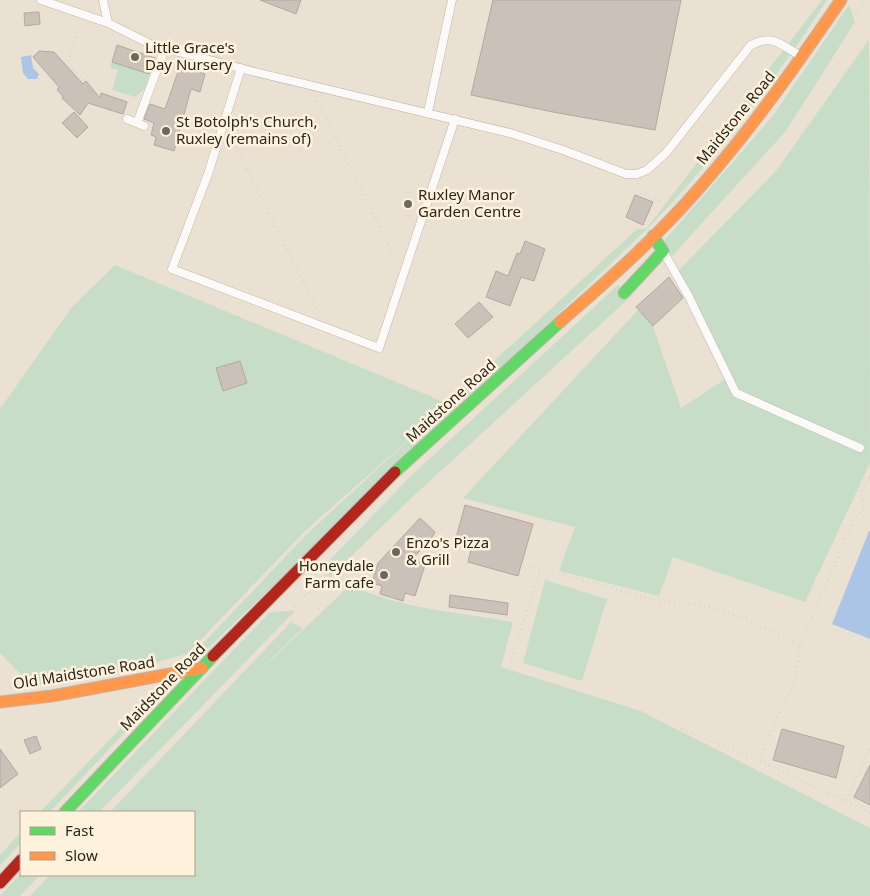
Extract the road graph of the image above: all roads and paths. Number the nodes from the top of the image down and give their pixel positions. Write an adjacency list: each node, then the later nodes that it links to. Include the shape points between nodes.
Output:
1 (41, 0): 5 (lane)
2 (103, 0): 5 (lane)
3 (452, 0): 12 (lane)
4 (841, 0): 8 (main road, Maidstone Road)
5 (108, 23): 7 (lane)
6 (78, 32): 10 (path, via 68,59)
7 (165, 48): 9 (lane); 14 (lane, via 141,124)
8 (802, 57): 16 (lane, via 769,39 759,40 750,46 666,154); 17 (main road, Maidstone Road, via 759,117)
9 (241, 68): 11 (lane); 15 (lane)
10 (84, 83)
11 (313, 85): 12 (lane); 20 (path, via 312,91)
12 (428, 112): 13 (lane)
13 (455, 119): 16 (lane, via 538,141 626,174); 20 (lane)
14 (127, 120)
15 (224, 125): 20 (lane, via 172,269 379,348); 22 (path)
16 (637, 174): 17 (path, via 638,190)
17 (680, 210): 18 (main road, Maidstone Road)
18 (653, 236): 19 (main road); 33 (main road, Maidstone Road, via 578,308 402,465)
19 (663, 251): 21 (main road); 23 (lane, via 736,393)
20 (404, 277)
21 (624, 292): 41 (path, via 336,563 321,583)
22 (321, 316)
23 (860, 448)
24 (870, 475): 25 (path, via 861,494)
25 (865, 506): 26 (path); 31 (path, via 854,520)
26 (870, 508)
27 (529, 566): 28 (path)
28 (540, 570): 31 (path, via 635,594 650,601 690,602 717,608); 34 (path, via 500,704 482,691)
29 (310, 602): 30 (path)
30 (325, 614)
31 (800, 645): 37 (path, via 794,683)
32 (414, 650): 34 (path)
33 (202, 668): 35 (main road, Old Maidstone Road, via 52,696); 40 (main road, Maidstone Road)
34 (409, 670): 38 (path, via 401,678 387,682 329,670 305,670 275,682 240,722 217,755)
35 (0, 702)
36 (870, 749): 39 (path)
37 (760, 761): 39 (path); 47 (path, via 682,729)
38 (206, 779)
39 (846, 800): 42 (path)
40 (66, 811)
41 (97, 811)
42 (870, 813)
43 (20, 861): 45 (main road)
44 (35, 876): 46 (path)
45 (0, 883)
46 (16, 896)
47 (614, 896)

